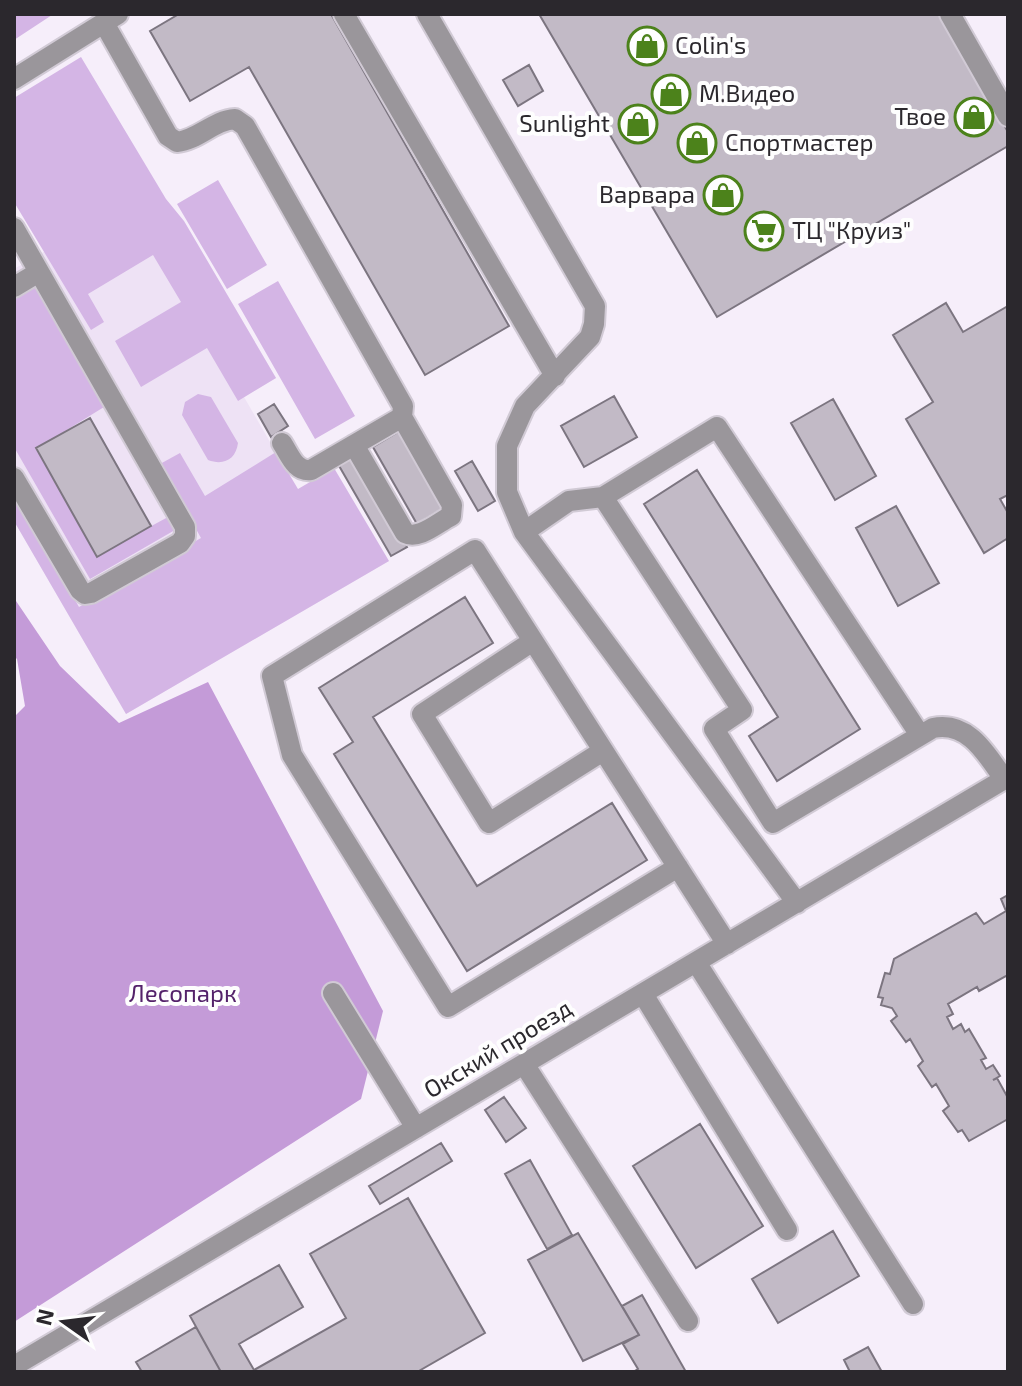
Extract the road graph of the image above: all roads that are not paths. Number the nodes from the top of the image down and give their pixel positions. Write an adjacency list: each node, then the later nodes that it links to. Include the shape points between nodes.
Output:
1 (344, 14): 10 (street)
2 (427, 14): 10 (street, via 595,306 590,337)
3 (950, 14): 6 (street)
4 (111, 18): 5 (street); 11 (street, via 168,136 186,141 226,120 245,126 403,406)
5 (14, 79)
6 (1008, 116)
7 (14, 228): 8 (street)
8 (39, 272): 9 (street); 14 (street, via 185,527 185,536 85,594)
9 (14, 287)
10 (555, 376): 16 (street, via 525,406 507,446 507,492)
11 (402, 417): 13 (street); 13 (street, via 452,505 451,516 416,535 405,533)
12 (282, 443): 13 (street, via 303,471)
13 (354, 445)
14 (14, 478)
15 (603, 497): 16 (street, via 569,501); 18 (street, via 717,427); 18 (street, via 742,710 714,729 773,823)
16 (524, 532): 22 (street)
17 (533, 641): 19 (street); 19 (street, via 422,714 489,823); 21 (street, via 475,550 272,676 292,755 448,1007)
18 (920, 735): 20 (street, via 947,725 964,731)
19 (603, 751): 21 (street)
20 (1006, 778): 22 (street, Окский проезд)
21 (678, 867): 23 (street)
22 (797, 903): 23 (street, Окский проезд)
23 (727, 944): 24 (street, Окский проезд)
24 (696, 962): 26 (street, Окский проезд); 30 (street)
25 (333, 993): 28 (street)
26 (643, 994): 27 (street, Окский проезд); 29 (street)
27 (524, 1064): 28 (street, Окский проезд); 31 (street)
28 (416, 1128): 32 (street, Окский проезд)
29 (787, 1230)
30 (913, 1304)
31 (688, 1321)
32 (14, 1366)

